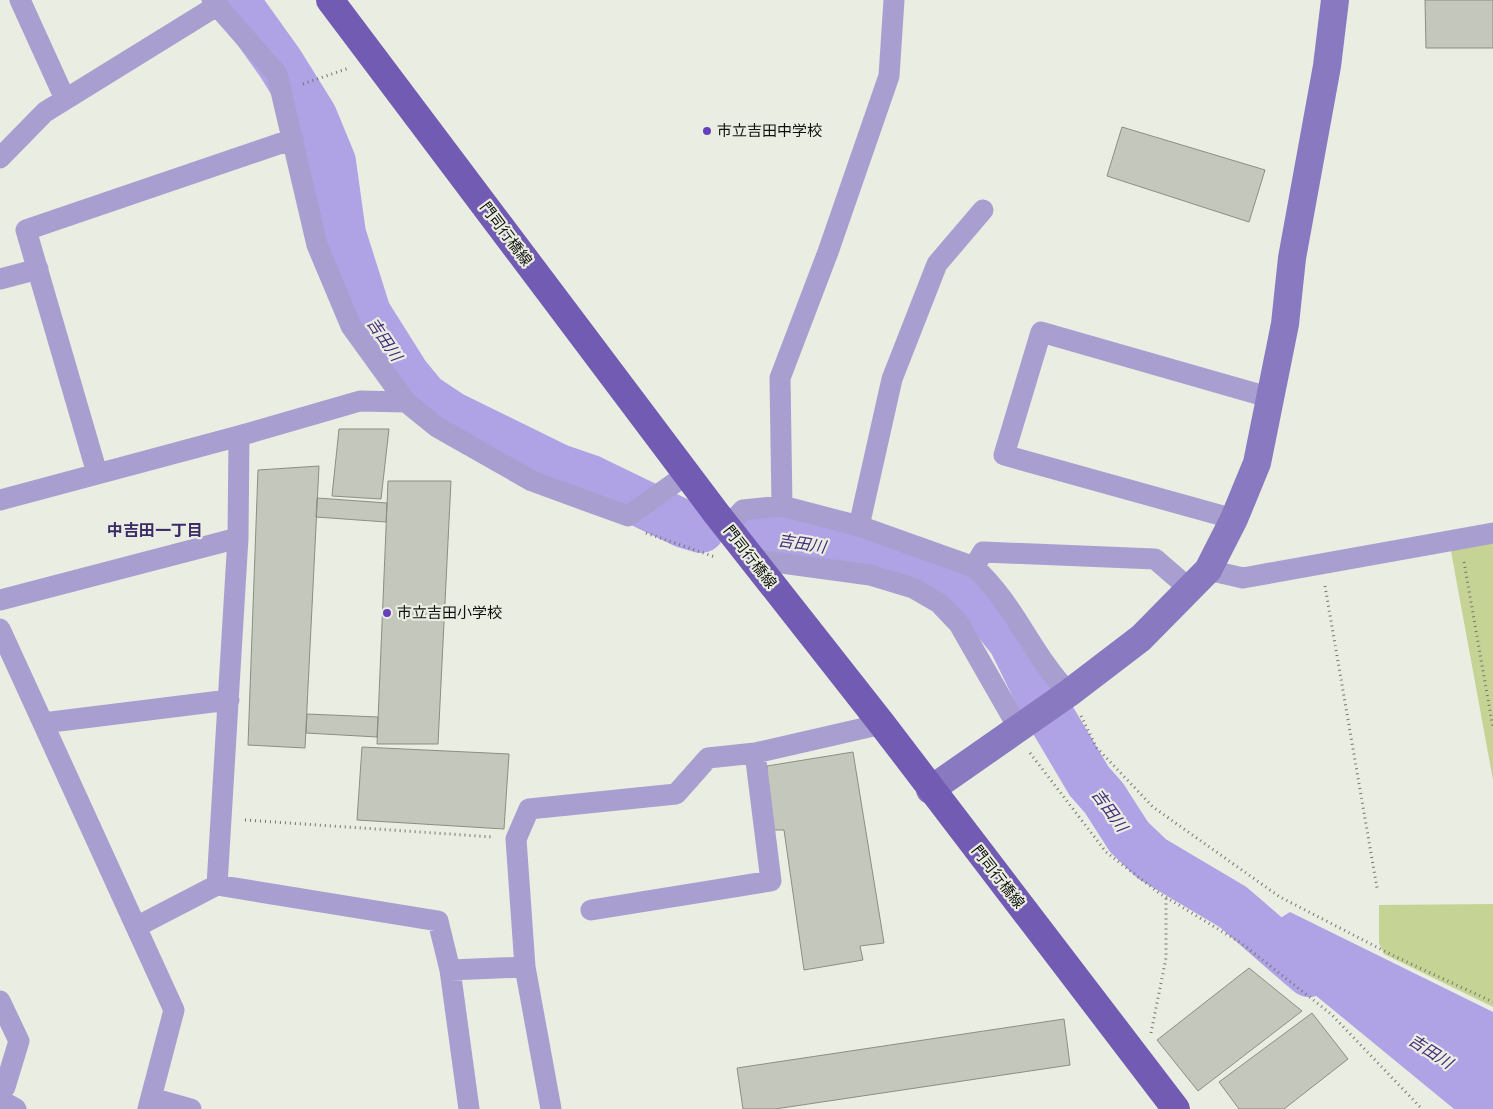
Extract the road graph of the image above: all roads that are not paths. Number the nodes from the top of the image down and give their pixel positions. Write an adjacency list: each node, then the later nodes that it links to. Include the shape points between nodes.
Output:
1 (20, 0): 6 (street)
2 (330, 0): 16 (main road, 門司行橋線)
3 (894, 0): 18 (street, via 889,76 780,378)
4 (1335, 0): 12 (street, via 1327,66 1292,258 1285,324)
5 (215, 2): 6 (street); 7 (street, via 277,74)
6 (65, 99): 8 (street, via 45,112)
7 (293, 139): 10 (street, via 26,230); 13 (street, via 317,245 351,326)
8 (0, 158)
9 (983, 210): 20 (street, via 933,272 892,379)
10 (38, 269): 11 (street); 15 (street)
11 (0, 279)
12 (1271, 398): 19 (street, via 1257,463); 19 (street, via 1040,332 1004,456)
13 (406, 402): 14 (street, via 360,401); 16 (street, via 437,427 532,481 625,515)
14 (240, 436): 15 (street); 23 (street)
15 (97, 473): 17 (street)
16 (686, 475): 21 (main road, 門司行橋線)
17 (0, 500)
18 (782, 506): 20 (street); 21 (street, via 742,510)
19 (1234, 519): 26 (street)
20 (858, 526): 25 (street)
21 (727, 527): 24 (main road, 門司行橋線)
22 (1493, 533): 26 (street, via 1243,578)
23 (238, 538): 28 (street); 31 (street)
24 (751, 559): 33 (main road, 門司行橋線); 34 (street, via 870,575 913,588 939,603 959,624)
25 (974, 567): 27 (street, via 982,552 1155,559); 30 (street, via 1010,607 1058,682)
26 (1208, 570): 27 (street)
27 (1191, 590): 30 (street, via 1141,638)
28 (0, 600)
29 (0, 629): 32 (street)
30 (1062, 698): 34 (street)
31 (228, 700): 32 (street); 37 (street)
32 (43, 723): 39 (street)
33 (882, 724): 35 (street); 36 (main road, 門司行橋線)
34 (1025, 735): 36 (street)
35 (755, 754): 38 (street, via 770,881); 40 (street, via 708,758 676,794 528,809 516,839)
36 (930, 790): 50 (main road, 門司行橋線)
37 (216, 886): 39 (street); 41 (street, via 438,922)
38 (591, 910)
39 (136, 927): 45 (street, via 174,1010)
40 (525, 967): 41 (street); 49 (street)
41 (450, 970): 48 (street)
42 (0, 1001): 43 (street, via 19,1041 5,1087)
43 (0, 1088)
44 (0, 1100): 46 (street)
45 (150, 1104): 47 (street)
46 (16, 1109)
47 (191, 1109)
48 (469, 1109)
49 (551, 1109)
50 (1176, 1109)

